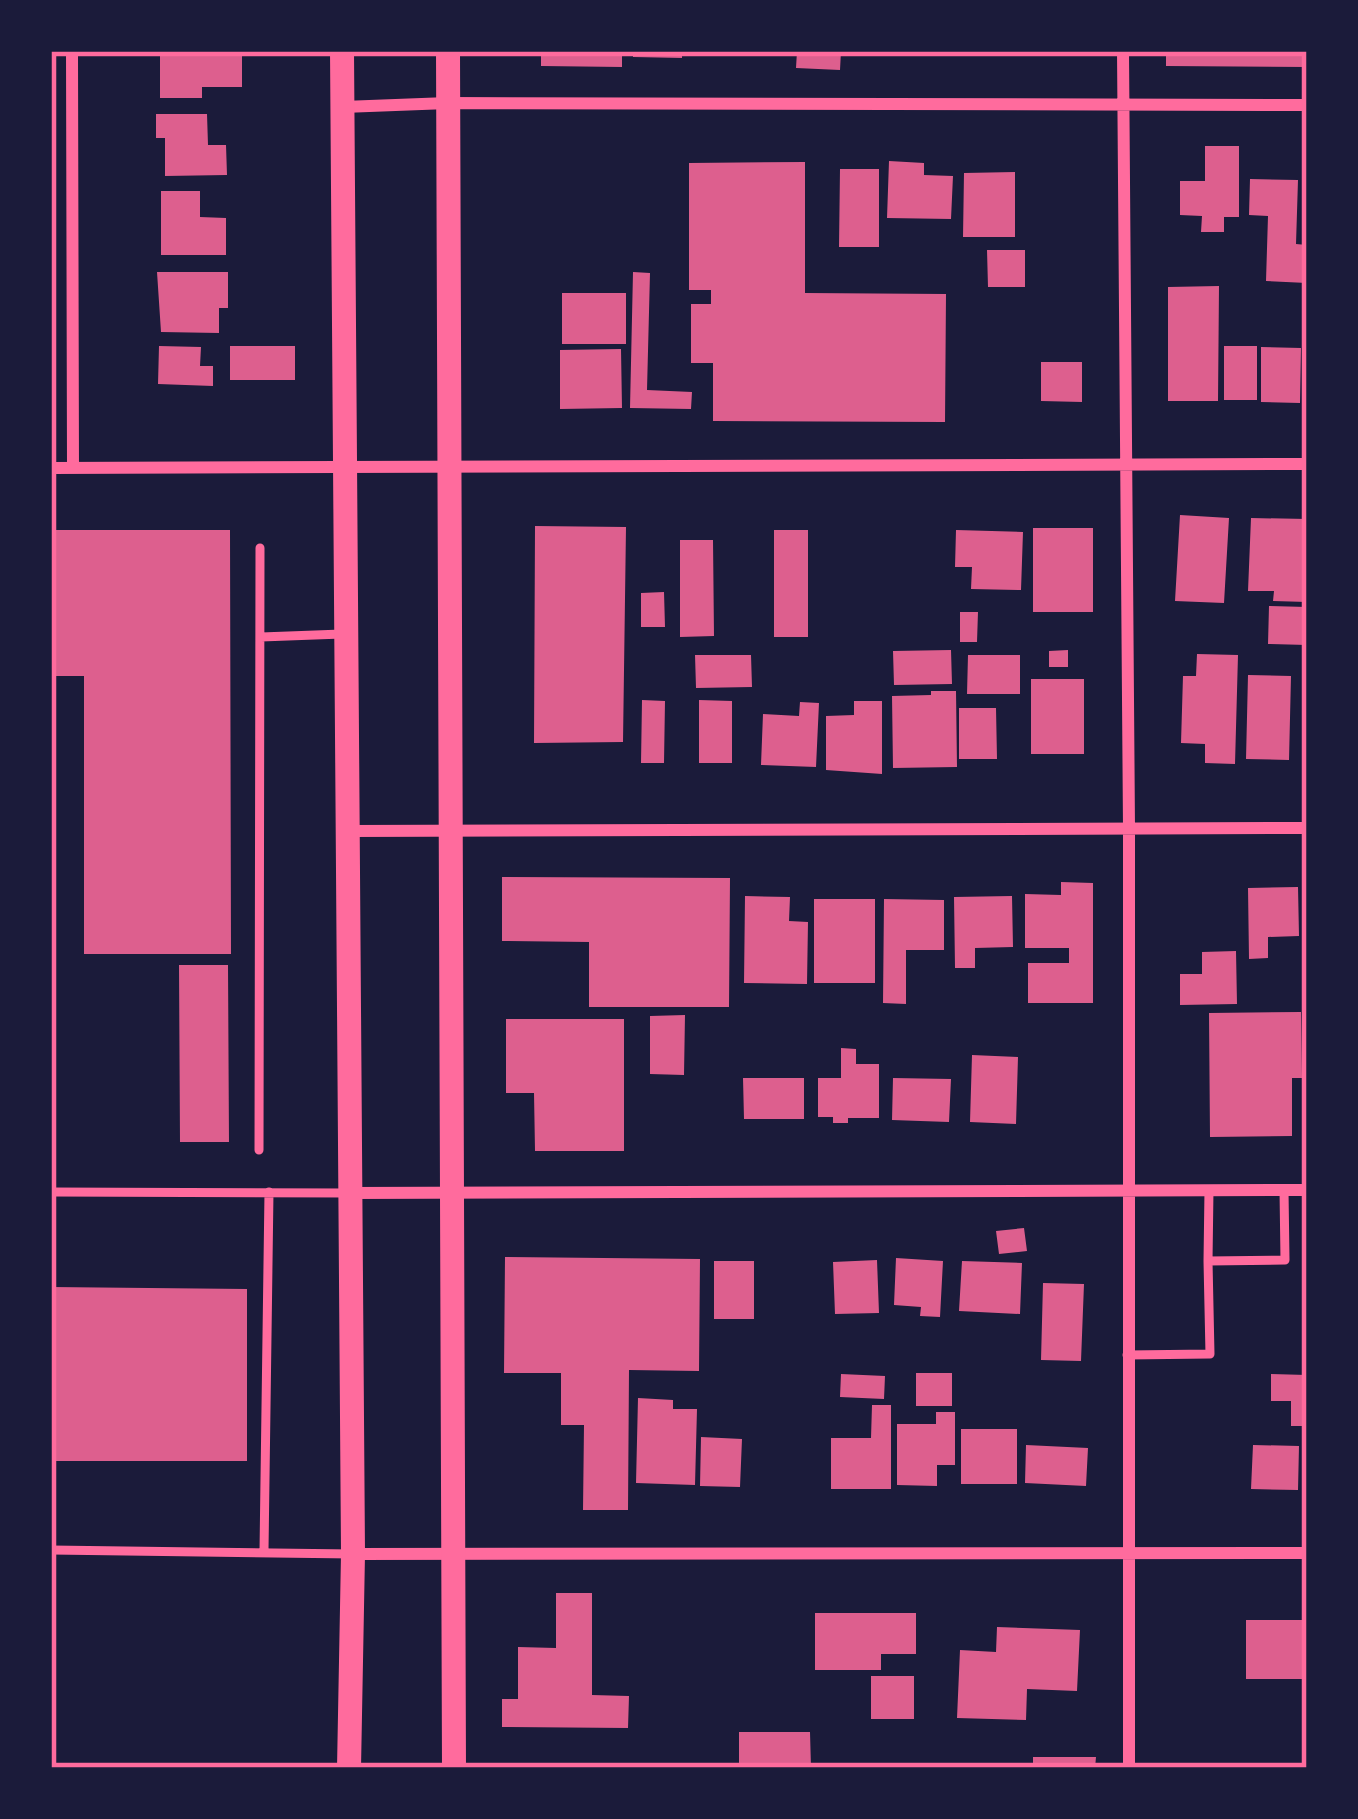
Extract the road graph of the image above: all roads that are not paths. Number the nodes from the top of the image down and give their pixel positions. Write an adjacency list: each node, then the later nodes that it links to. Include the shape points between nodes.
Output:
1 (72, 51): 13 (street)
2 (342, 51): 7 (main road)
3 (448, 51): 5 (main road)
4 (1124, 51): 8 (street)
5 (448, 103): 7 (street); 8 (street); 14 (main road)
6 (1307, 105): 8 (street)
7 (343, 106): 10 (main road)
8 (1124, 106): 11 (street)
9 (1307, 464): 11 (street)
10 (345, 466): 13 (street); 14 (street); 16 (main road)
11 (1127, 466): 14 (street); 18 (street)
12 (51, 468): 13 (street)
13 (73, 468)
14 (448, 470): 21 (main road)
15 (260, 548): 17 (lane)
16 (347, 634): 17 (lane); 20 (main road)
17 (261, 637): 22 (lane)
18 (1129, 828): 19 (street); 21 (street); 23 (street)
19 (1307, 828)
20 (350, 831): 21 (street); 29 (main road)
21 (450, 831): 30 (main road)
22 (259, 1150)
23 (1127, 1190): 24 (street); 30 (street); 32 (street)
24 (1209, 1190): 25 (street); 31 (lane)
25 (1284, 1190): 26 (street); 31 (lane, via 1285,1260)
26 (1307, 1190)
27 (51, 1192): 28 (lane)
28 (269, 1192): 29 (lane); 34 (lane)
29 (349, 1192): 30 (street); 36 (main road)
30 (452, 1192): 37 (main road)
31 (1208, 1261): 32 (lane, via 1210,1354)
32 (1127, 1355): 38 (street)
33 (51, 1550): 34 (lane)
34 (264, 1551): 36 (lane)
35 (1307, 1553): 38 (street)
36 (352, 1554): 37 (street); 39 (main road)
37 (453, 1554): 38 (street); 40 (main road)
38 (1127, 1554): 41 (street)
39 (349, 1768)
40 (454, 1768)
41 (1129, 1768)

